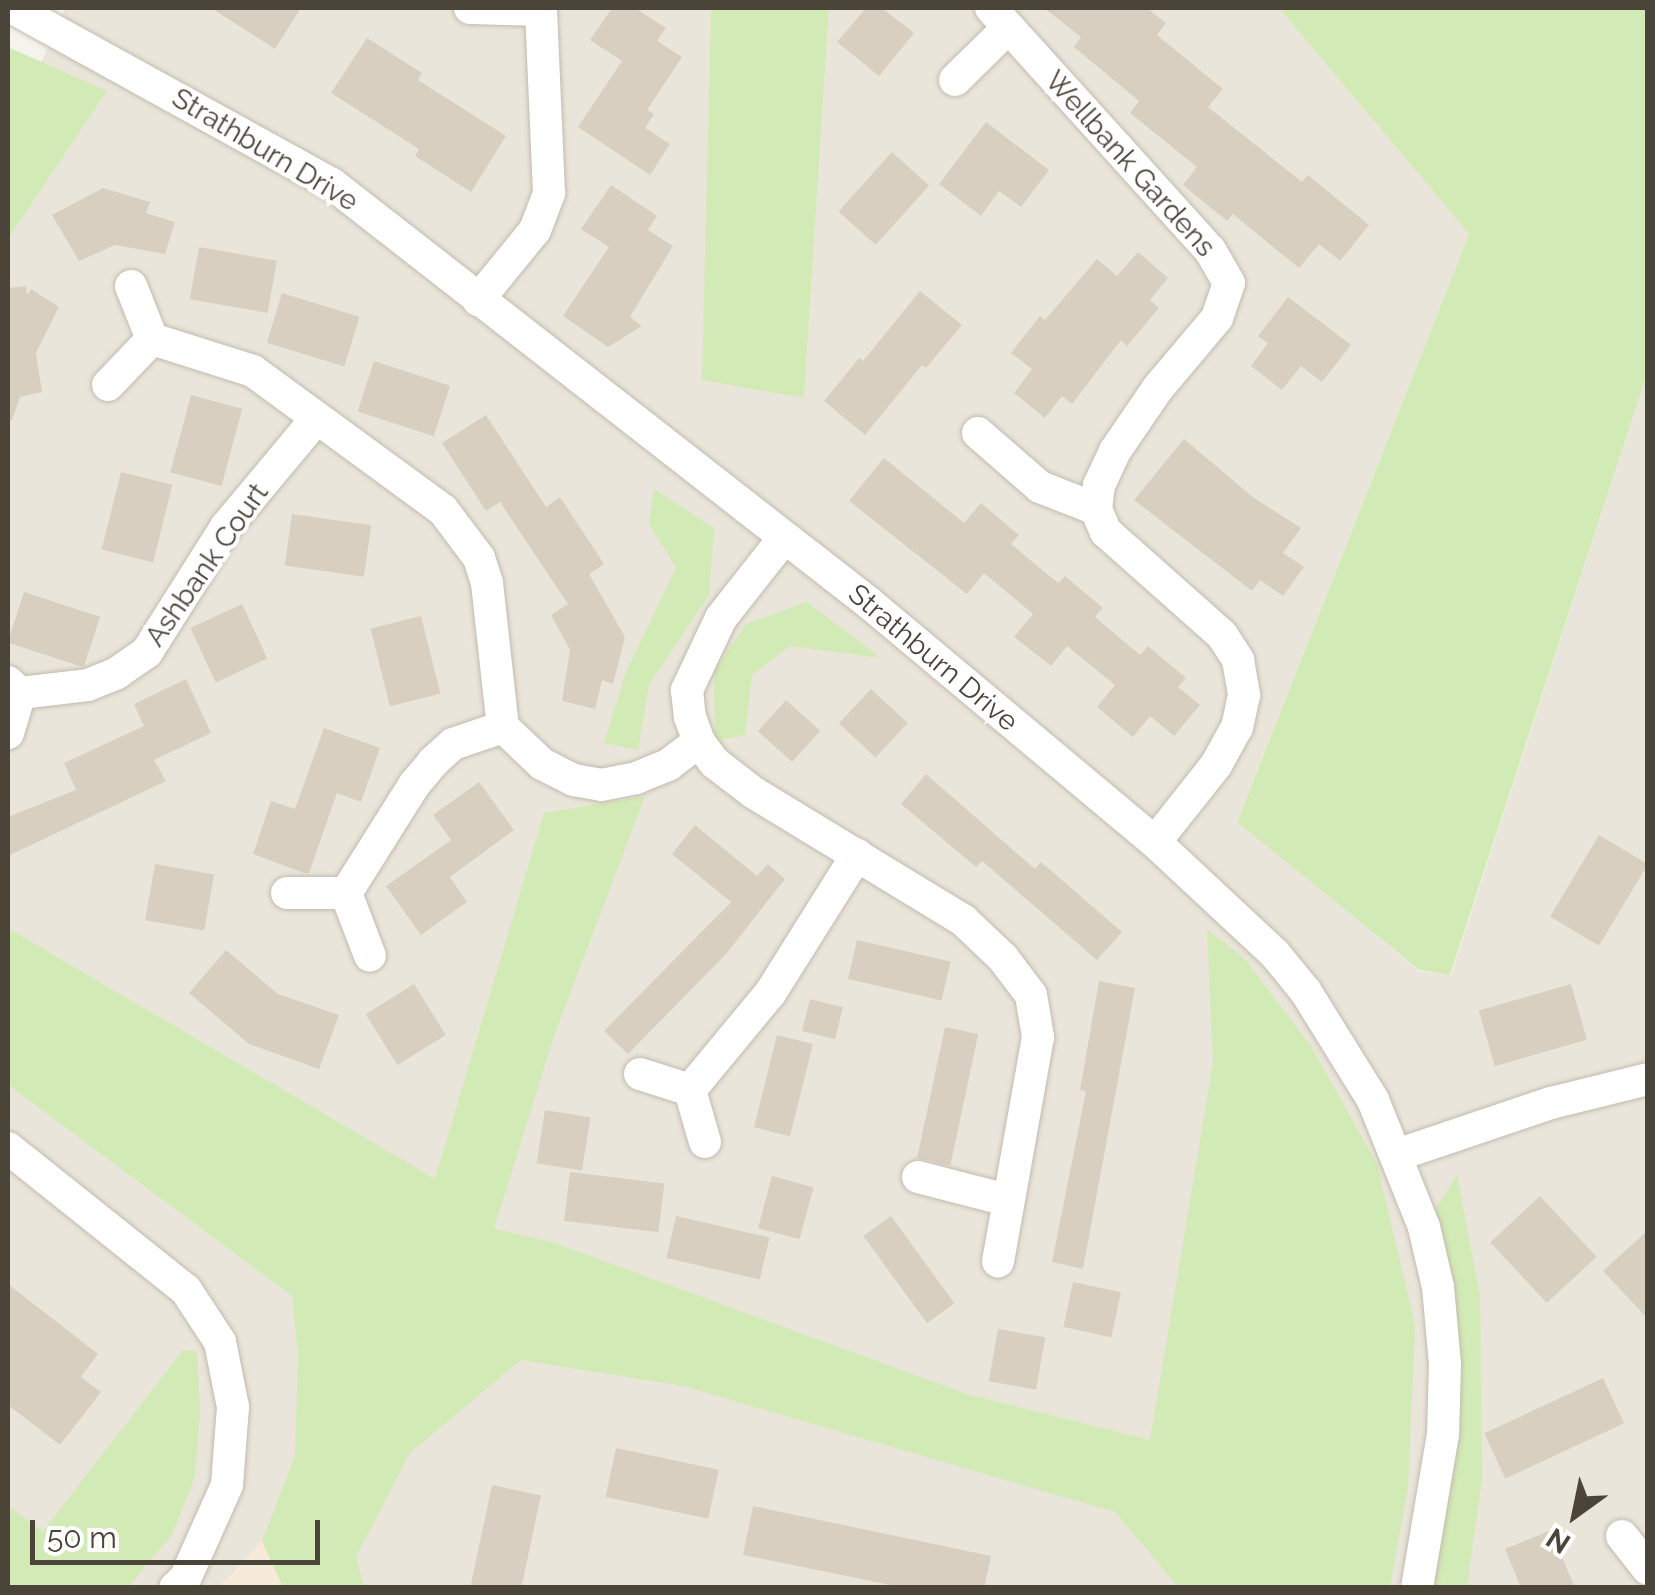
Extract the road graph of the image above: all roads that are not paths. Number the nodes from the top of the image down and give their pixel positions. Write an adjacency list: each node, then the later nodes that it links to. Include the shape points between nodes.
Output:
1 (12, 8): 7 (street, Strathburn Drive, via 332,184)
2 (470, 8): 3 (street)
3 (541, 9): 7 (street, via 549,193 535,230)
4 (1000, 18): 5 (street, Wellbank Gardens); 12 (street, Wellbank Gardens, via 1210,250 1228,284 1217,318 1115,452 1098,485)
5 (955, 80)
6 (131, 286): 8 (street)
7 (478, 300): 13 (street, Strathburn Drive)
8 (152, 339): 9 (street); 10 (street, via 252,370)
9 (108, 385)
10 (315, 420): 14 (street, Ashbank Court, via 226,527 147,652 88,685); 15 (street, via 443,510 479,558 491,603)
11 (978, 433): 12 (street, via 1040,487)
12 (1096, 509): 18 (street, via 1106,532 1222,636 1238,660 1244,696 1237,727 1216,765)
13 (784, 538): 17 (street, via 721,618 687,690); 18 (street, Strathburn Drive)
14 (14, 688): 16 (street, Ashbank Court)
15 (503, 727): 17 (street, via 542,764 601,784 668,765); 20 (street, via 454,744 433,762)
16 (8, 733)
17 (699, 742): 19 (street, via 754,793)
18 (1154, 842): 28 (street, Strathburn Drive, via 1275,954 1306,992 1373,1100)
19 (857, 855): 25 (street, via 770,992); 30 (street, via 963,920 1031,995 1038,1037)
20 (346, 892): 21 (street); 22 (street)
21 (287, 893)
22 (370, 956)
23 (640, 1074): 25 (street)
24 (1648, 1080): 28 (street, via 1551,1102)
25 (690, 1090): 26 (street)
26 (705, 1142)
27 (8, 1148): 34 (street, via 186,1290 220,1342 233,1407 227,1485)
28 (1398, 1155): 35 (street, Strathburn Drive, via 1438,1288 1445,1364 1443,1434)
29 (918, 1177): 30 (street)
30 (1007, 1200): 31 (street)
31 (998, 1261)
32 (1622, 1536): 33 (street)
33 (1648, 1569)
34 (175, 1588)
35 (1416, 1588)

